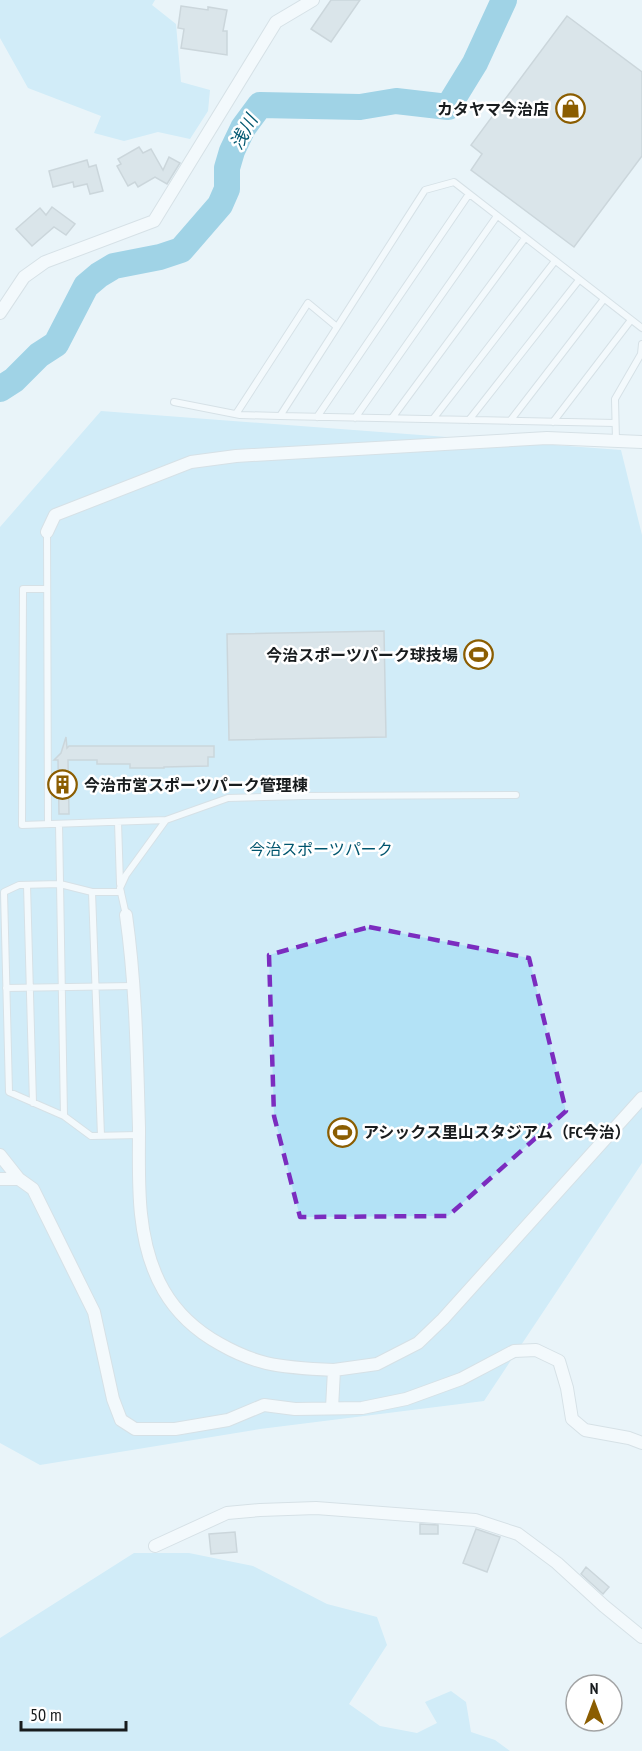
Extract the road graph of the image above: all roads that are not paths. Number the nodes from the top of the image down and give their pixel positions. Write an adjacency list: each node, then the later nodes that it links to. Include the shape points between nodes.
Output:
1 (313, 0): 8 (street, via 276,22 154,221 45,262 24,277)
2 (469, 194): 3 (lane); 10 (lane, via 454,182 425,190); 16 (lane)
3 (497, 216): 4 (lane); 17 (lane)
4 (525, 238): 5 (lane); 18 (lane)
5 (555, 261): 6 (lane); 19 (lane)
6 (579, 280): 7 (lane); 20 (lane)
7 (604, 299): 9 (lane); 21 (lane)
8 (0, 313)
9 (631, 320): 11 (lane); 22 (lane)
10 (338, 327): 14 (lane, via 308,303); 15 (lane)
11 (642, 328)
12 (642, 344): 23 (lane, via 641,354 615,399)
13 (174, 402): 14 (lane)
14 (236, 414): 15 (lane)
15 (280, 416): 16 (lane)
16 (317, 417): 17 (lane)
17 (355, 418): 18 (lane)
18 (392, 418): 19 (lane)
19 (433, 419): 20 (lane)
20 (469, 420): 21 (lane)
21 (510, 421): 22 (lane)
22 (553, 422): 23 (lane)
23 (615, 423): 24 (lane)
24 (616, 441): 25 (street); 26 (street, via 535,438 191,462 55,515)
25 (642, 442)
26 (47, 532): 27 (lane)
27 (47, 589): 31 (lane); 31 (lane, via 23,589 22,825)
28 (516, 795): 29 (lane, via 228,798)
29 (166, 820): 30 (lane); 35 (lane, via 126,875)
30 (118, 822): 32 (lane); 35 (lane)
31 (48, 824): 32 (lane)
32 (59, 824): 33 (lane)
33 (60, 884): 34 (lane); 36 (lane); 39 (lane)
34 (27, 885): 41 (lane, via 4,892); 42 (lane)
35 (120, 890): 36 (lane); 37 (lane)
36 (92, 892): 40 (lane)
37 (126, 915): 38 (street)
38 (133, 986): 40 (lane); 46 (street)
39 (62, 987): 40 (lane); 42 (lane); 45 (lane)
40 (95, 987): 47 (lane)
41 (6, 988): 42 (lane); 44 (lane, via 9,1092)
42 (30, 988): 44 (lane)
43 (642, 1098): 51 (street, via 418,1343 377,1364)
44 (33, 1102): 45 (lane)
45 (64, 1116): 47 (lane, via 91,1136)
46 (139, 1135): 47 (lane); 51 (street, via 140,1197 149,1256 170,1302 184,1319 207,1337 264,1363)
47 (100, 1136)
48 (0, 1155): 50 (street)
49 (0, 1179): 50 (street)
50 (19, 1179): 52 (street, via 33,1189 94,1312 121,1420 135,1429 176,1429 228,1420 264,1405)
51 (334, 1370): 52 (street)
52 (332, 1408): 53 (street, via 362,1408 406,1399 461,1379 514,1351 536,1350 559,1361 572,1419 585,1430)
53 (642, 1443)
54 (155, 1546): 55 (street, via 227,1513 260,1510 316,1508 475,1520 518,1534)
55 (642, 1637)

